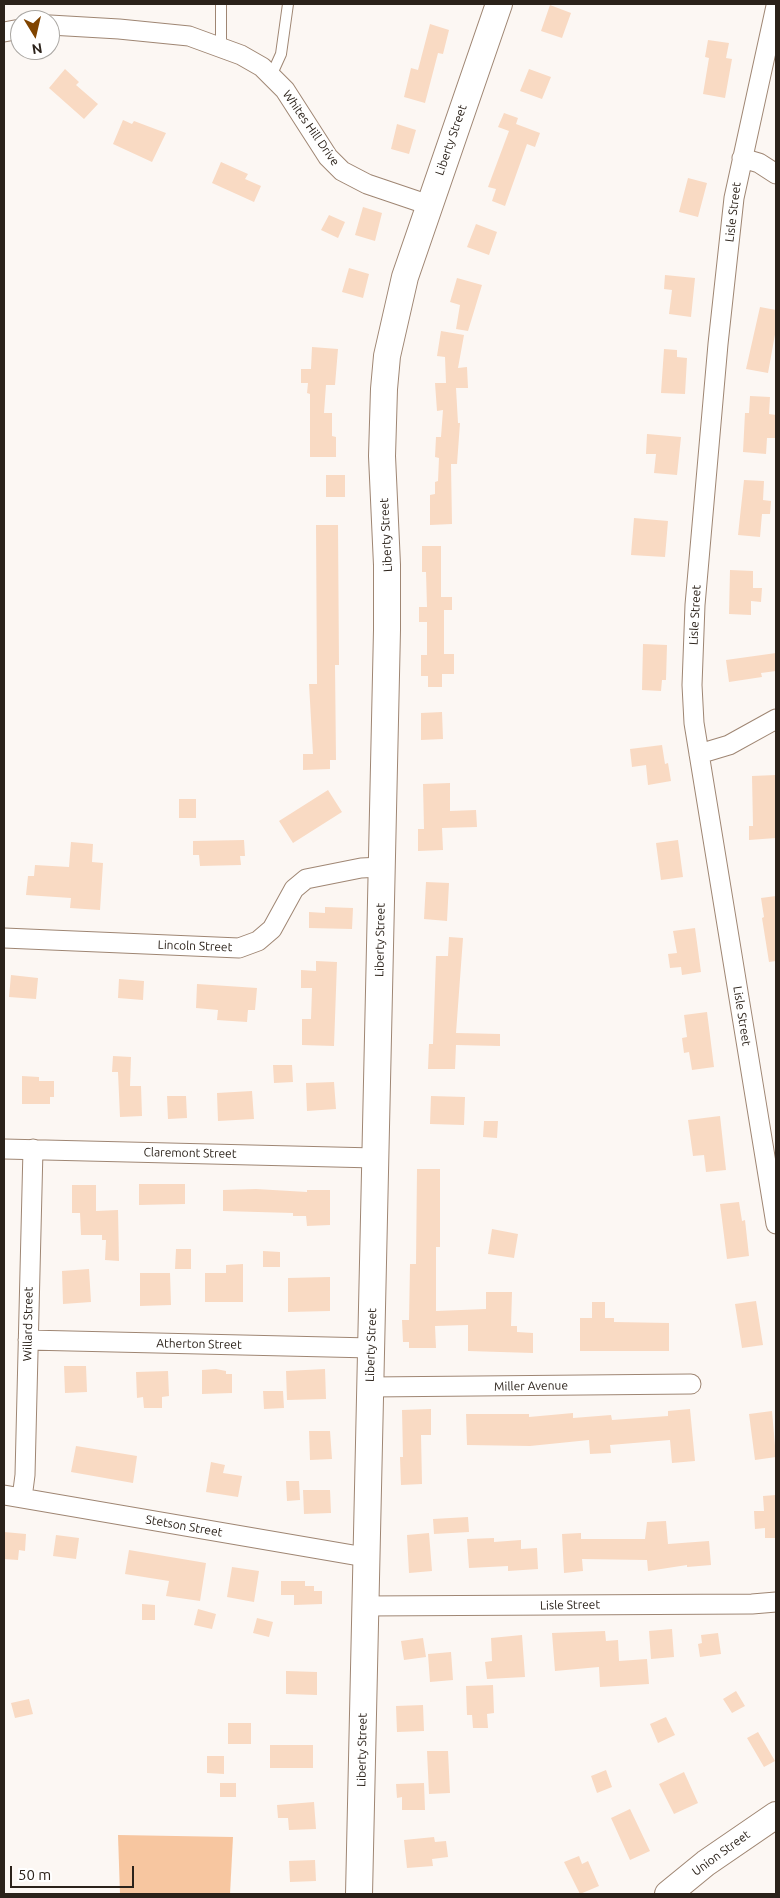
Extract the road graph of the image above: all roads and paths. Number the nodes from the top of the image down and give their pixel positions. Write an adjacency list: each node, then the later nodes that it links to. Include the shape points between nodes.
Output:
1 (220, 4): 6 (lane)
2 (288, 4): 7 (lane, via 281,54)
3 (499, 4): 10 (main road, Liberty Street)
4 (776, 6): 8 (street, Lisle Street)
5 (60, 26): 6 (street, Whites Hill Drive, via 189,36)
6 (221, 46): 7 (street, Whites Hill Drive, via 253,62)
7 (271, 76): 10 (street, Whites Hill Drive, via 285,90 328,157 342,171 367,184)
8 (742, 158): 9 (street, via 759,163); 12 (street, Lisle Street, via 734,198 719,330 695,604 692,697)
9 (776, 174)
10 (429, 204): 13 (main road, Liberty Street, via 397,310 387,356 383,398 388,616)
11 (776, 719): 12 (street, via 728,745)
12 (699, 754): 18 (street, Lisle Street)
13 (382, 868): 14 (street, Lincoln Street, via 344,871 306,880 294,890 272,929 258,941 240,948); 17 (main road, Liberty Street)
14 (4, 938)
15 (4, 1148): 16 (street, Claremont Street)
16 (33, 1149): 17 (street, Claremont Street); 19 (street, Willard Street)
17 (376, 1158): 20 (main road, Liberty Street)
18 (776, 1224)
19 (28, 1340): 20 (street, Atherton Street); 23 (street, Willard Street, via 25,1475)
20 (371, 1348): 22 (main road, Liberty Street)
21 (691, 1384): 22 (street, Miller Avenue)
22 (370, 1387): 24 (main road, Liberty Street)
23 (13, 1497): 24 (street, Stetson Street)
24 (365, 1557): 26 (main road, Liberty Street)
25 (776, 1602): 26 (street, Lisle Street)
26 (364, 1606): 28 (main road, Liberty Street)
27 (776, 1815): 29 (main road, Union Street, via 706,1862)
28 (359, 1894)
29 (668, 1894)

